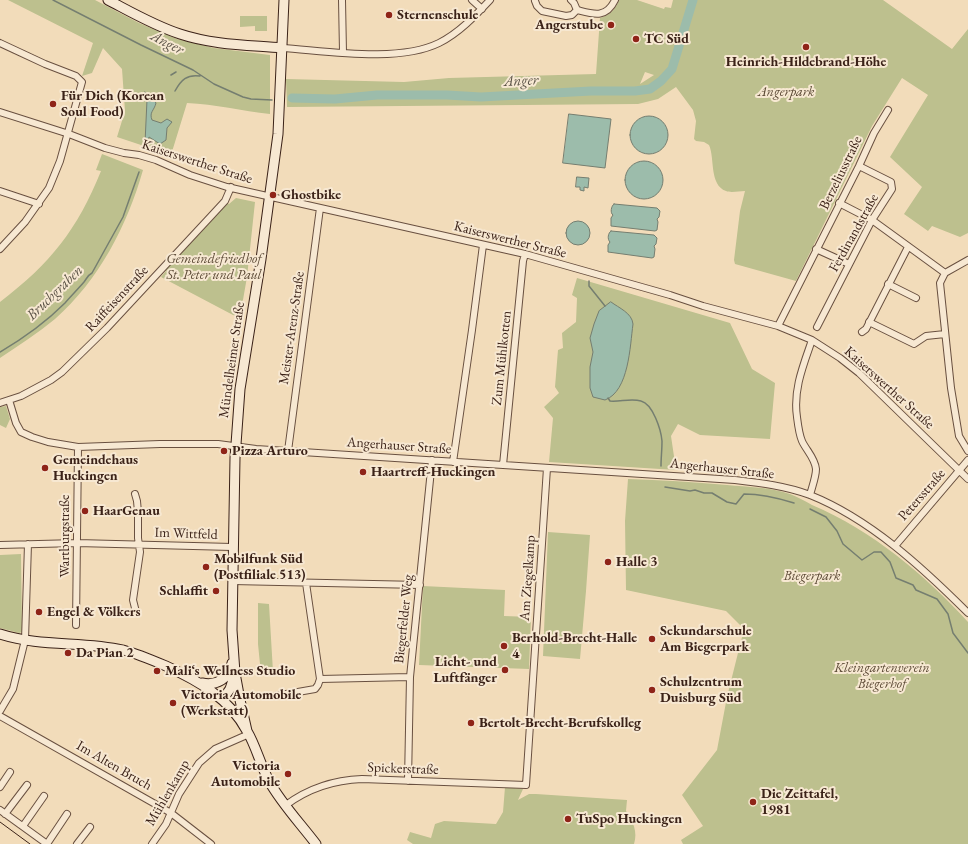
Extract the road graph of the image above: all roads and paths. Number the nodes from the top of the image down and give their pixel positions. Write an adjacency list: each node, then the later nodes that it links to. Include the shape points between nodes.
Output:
1 (108, 0): 12 (main road, via 180,34 214,42)
2 (284, 0): 12 (main road, Mündelheimer Straße)
3 (342, 0): 13 (street)
4 (472, 0): 9 (street)
5 (490, 0): 9 (street)
6 (534, 0): 10 (street, via 542,11 566,16 572,15)
7 (570, 0): 10 (street)
8 (615, 0): 10 (street, via 604,13)
9 (482, 9): 13 (street, via 456,32 423,49 393,54)
10 (576, 10)
11 (0, 43): 16 (street, via 76,76 82,82)
12 (282, 48): 13 (street); 20 (main road, Mündelheimer Straße, via 278,134)
13 (343, 52)
14 (888, 110): 17 (street, Berzeliusstraße)
15 (0, 112): 16 (street, Kaiserswerther Straße)
16 (69, 134): 18 (street, Kaiserswerther Straße, via 105,148 156,160 190,175); 21 (street, via 49,188)
17 (859, 166): 22 (street, Berzeliusstraße); 24 (street, Ferdinandstraße, via 891,182 892,185)
18 (231, 188): 20 (street, Kaiserswerther Straße); 41 (street, Raiffeisenstraße, via 217,210 73,362 51,380)
19 (0, 191): 21 (street)
20 (268, 196): 23 (street, Kaiserswerther Straße); 43 (main road, Mündelheimer Straße, via 261,259 240,389)
21 (39, 204): 28 (street)
22 (839, 204): 24 (street); 27 (street, Berzeliusstraße)
23 (320, 208): 25 (street, Kaiserswerther Straße); 45 (street, Meister-Arenz-Straße)
24 (872, 220): 26 (street); 31 (street, Ferdinandstraße)
25 (483, 245): 29 (street, Kaiserswerther Straße); 49 (street)
26 (908, 247): 32 (street); 33 (street)
27 (816, 249): 31 (street); 36 (street, Berzeliusstraße)
28 (0, 250)
29 (525, 254): 36 (street, Kaiserswerther Straße); 50 (street, Zum Mühlkotten)
30 (968, 260): 32 (street)
31 (849, 264): 37 (street, Ferdinandstraße)
32 (945, 273): 39 (street, via 940,283)
33 (888, 284): 34 (street); 35 (street)
34 (916, 298)
35 (869, 322): 38 (street); 39 (street, via 914,344 926,336)
36 (778, 326): 40 (street, Kaiserswerther Straße)
37 (817, 327)
38 (862, 332)
39 (945, 334): 46 (street, via 959,436)
40 (812, 340): 52 (street, Kaiserswerther Straße, via 859,373); 55 (street, via 799,375 796,403 800,435 816,468)
41 (9, 400): 42 (street, Raiffeisenstraße); 44 (street, Angerhauser Straße, via 21,432 48,442)
42 (0, 403)
43 (236, 446): 44 (street, Angerhauser Straße, via 160,444); 45 (street, Angerhauser Straße); 61 (main road, Mündelheimer Straße)
44 (78, 447): 56 (street, Wartburgstraße)
45 (288, 451): 47 (street, Angerhauser Straße)
46 (968, 452)
47 (432, 460): 49 (street, Angerhauser Straße); 64 (street, Biegerfelder Weg)
48 (968, 460): 52 (street, Petersstraße)
49 (453, 462): 50 (street, Angerhauser Straße)
50 (504, 465): 51 (street, Angerhauser Straße)
51 (547, 468): 55 (street, Angerhauser Straße, via 735,480 780,486); 83 (street, Am Ziegelkamp)
52 (959, 470): 53 (street, Kaiserswerther Straße); 60 (street, Petersstraße)
53 (968, 478)
54 (135, 494): 59 (street, Im Wittfeld)
55 (810, 495): 60 (street, Angerhauser Straße, via 844,511)
56 (77, 543): 57 (street, Im Wittfeld); 59 (street, Im Wittfeld); 67 (street, Wartburgstraße)
57 (28, 544): 58 (street, Im Wittfeld); 69 (street)
58 (0, 545)
59 (139, 545): 61 (street, Im Wittfeld); 65 (street, Im Wittfeld, via 133,600)
60 (895, 546): 66 (street, Angerhauser Straße)
61 (232, 547): 62 (main road, Mündelheimer Straße)
62 (232, 581): 63 (street); 70 (main road, Mündelheimer Straße)
63 (306, 583): 64 (street); 73 (street)
64 (420, 585): 72 (street, Biegerfelder Weg)
65 (136, 612)
66 (968, 613)
67 (76, 625)
68 (0, 634): 69 (main road)
69 (25, 640): 74 (main road, via 98,646 125,651 152,660); 77 (street, via 13,689)
70 (233, 654): 71 (main road, Mündelheimer Straße); 74 (main road, Mündelheimer Straße, via 232,668 226,677 212,684)
71 (235, 674): 76 (main road, Mündelheimer Straße); 79 (main road, Mündelheimer Straße)
72 (410, 677): 73 (street); 81 (street, Biegerfelder Weg)
73 (320, 679): 75 (street, via 315,689)
74 (199, 682): 76 (main road)
75 (275, 696)
76 (223, 699): 79 (main road)
77 (0, 711)
78 (0, 716): 88 (street, Im Alten Bruch)
79 (248, 732): 86 (main road, via 269,780); 88 (street, Mühlenkamp, via 204,758 188,779)
80 (10, 772): 84 (street)
81 (408, 781): 83 (street, Spickerstraße); 86 (street, Spickerstraße, via 345,780 304,793)
82 (27, 785): 87 (street)
83 (526, 785)
84 (0, 787)
85 (44, 796): 90 (street)
86 (286, 805): 96 (main road)
87 (3, 812): 90 (street)
88 (171, 813): 94 (street, Mühlenkamp); 95 (street, Im Alten Bruch)
89 (67, 814): 92 (street)
90 (22, 826): 92 (street)
91 (90, 827): 93 (street)
92 (47, 844)
93 (77, 844)
94 (152, 844)
95 (211, 844)
96 (316, 844)

